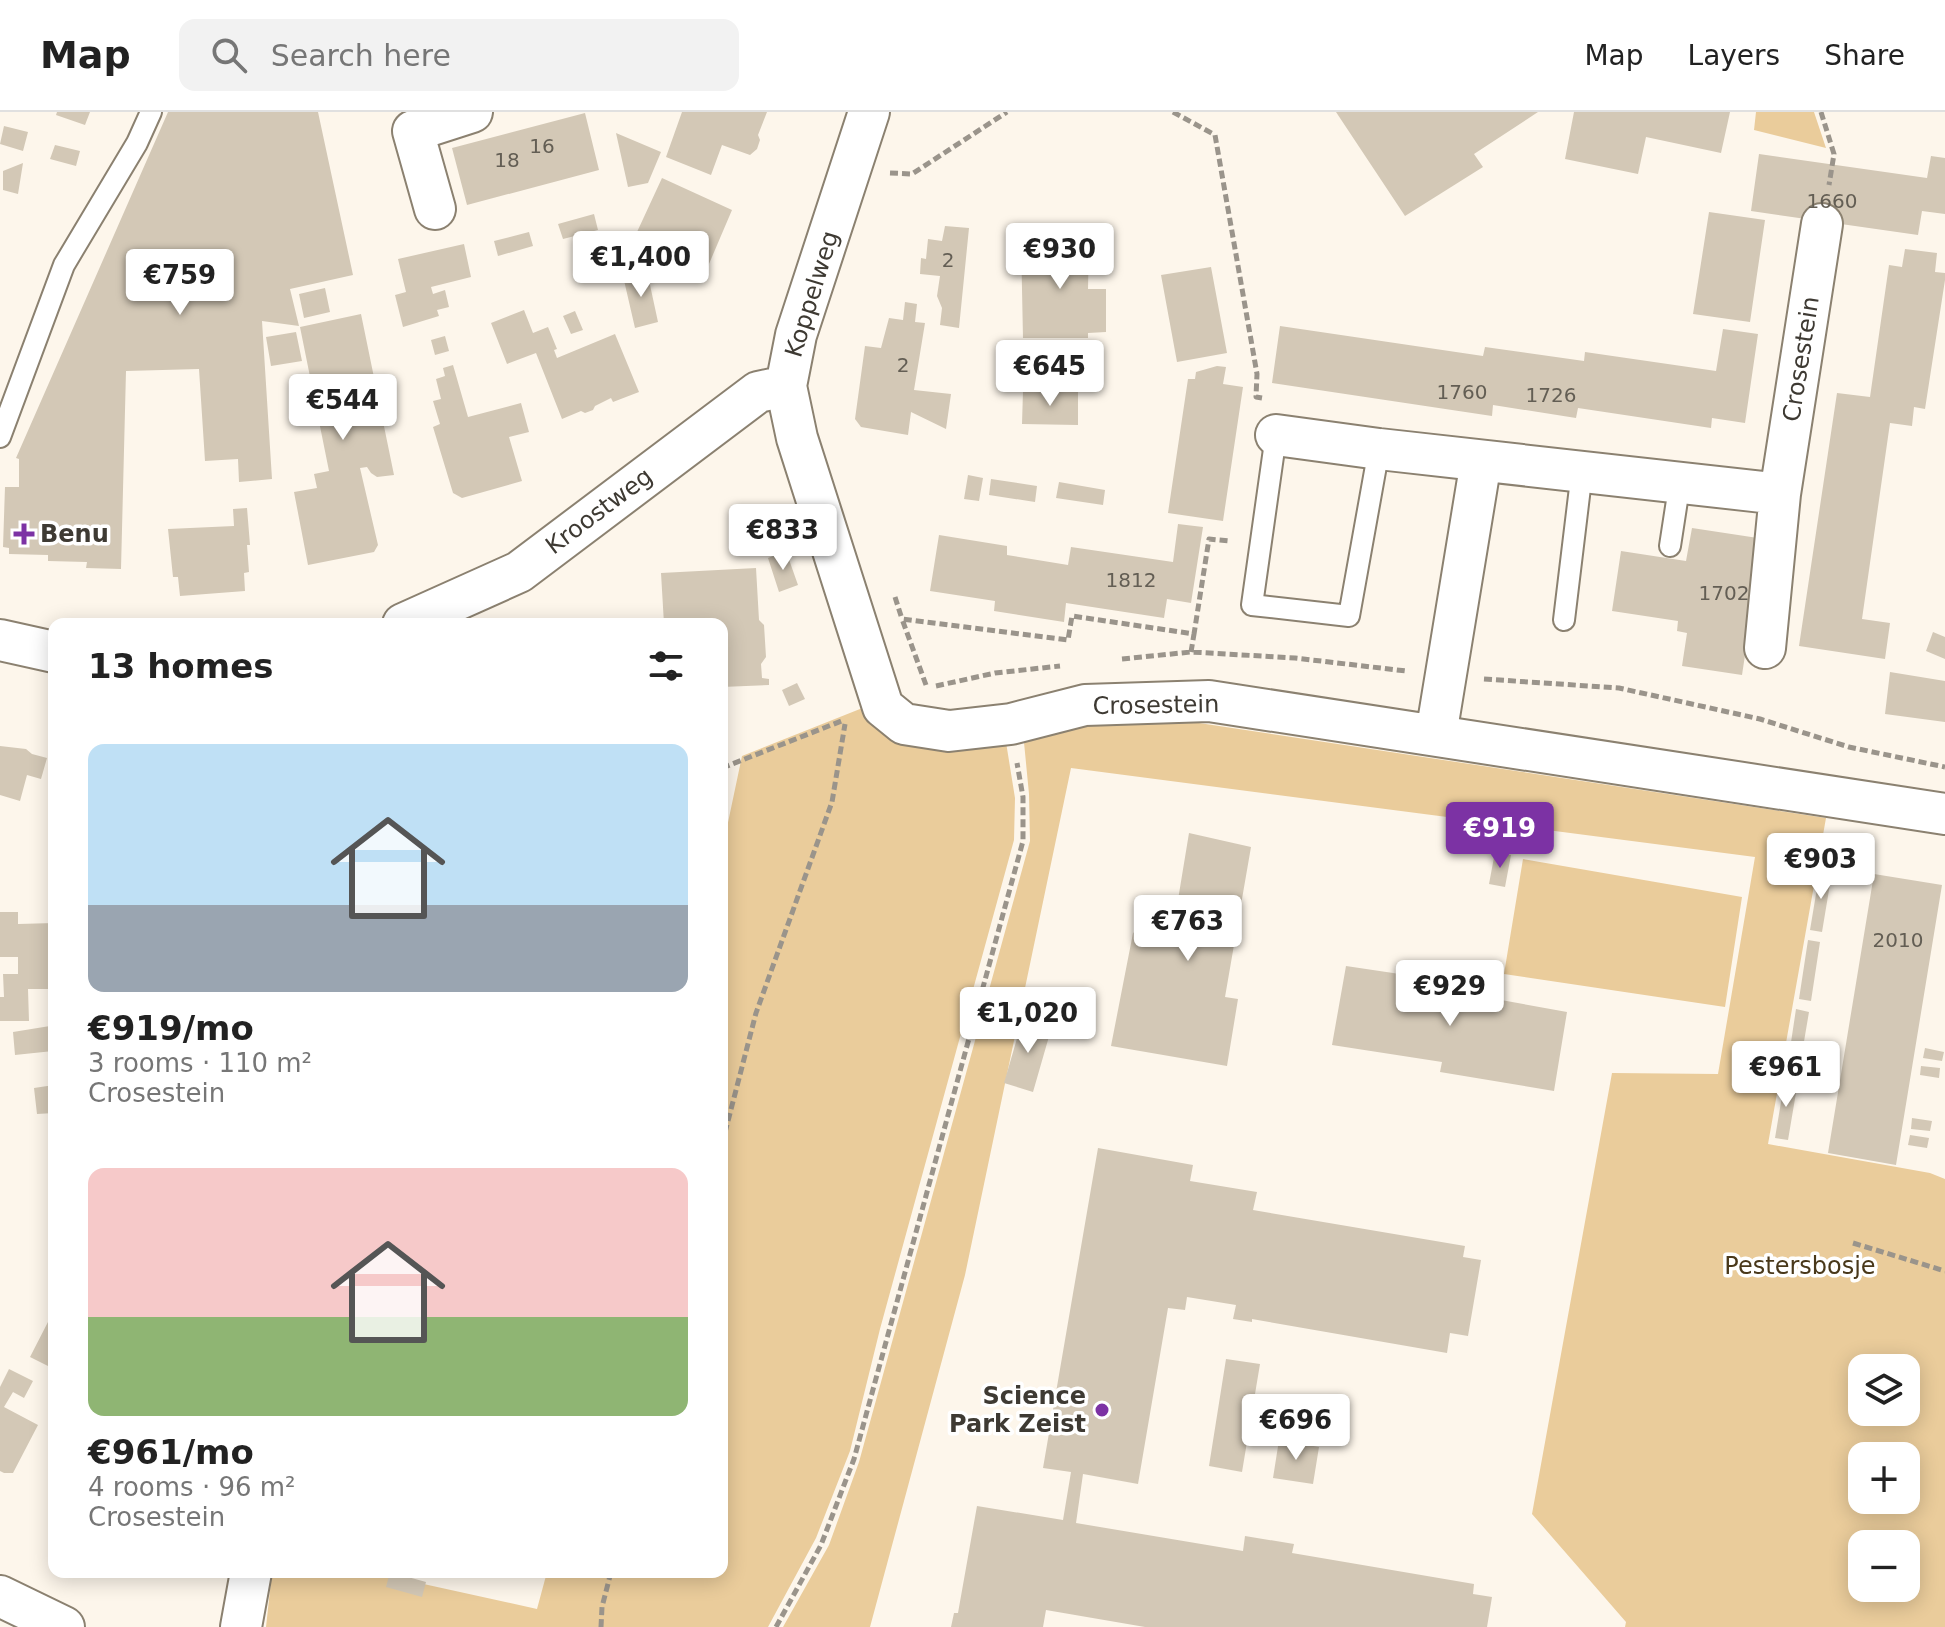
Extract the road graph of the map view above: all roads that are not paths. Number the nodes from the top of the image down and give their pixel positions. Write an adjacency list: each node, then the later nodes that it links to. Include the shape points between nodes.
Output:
1 (151, 112): 8 (lane, via 64,265)
2 (472, 112): 4 (street, via 413,131)
3 (869, 112): 6 (street, Koppelweg, via 796,335)
4 (435, 209)
5 (1822, 224): 13 (street, Crosestein)
6 (786, 386): 15 (street, Kroostweg, via 758,392 519,572); 20 (street, Koppelweg, via 797,438)
7 (1265, 415): 9 (street); 9 (lane, via 1252,605 1349,616)
8 (0, 437)
9 (1379, 449): 10 (street)
10 (1481, 461): 11 (street); 21 (street)
11 (1582, 471): 12 (street); 16 (lane)
12 (1680, 481): 13 (street); 14 (lane)
13 (1780, 494): 18 (street, Crosestein)
14 (1670, 546)
15 (416, 618)
16 (1564, 620)
17 (0, 640): 19 (street)
18 (1765, 648)
19 (48, 651)
20 (883, 707): 21 (street, Crosestein, via 904,724 949,731 1011,724 1085,705 1209,701)
21 (1436, 735): 22 (street, Crosestein)
22 (1945, 814)
23 (250, 1578): 26 (street)
24 (0, 1596): 25 (street)
25 (64, 1627)
26 (241, 1627)

